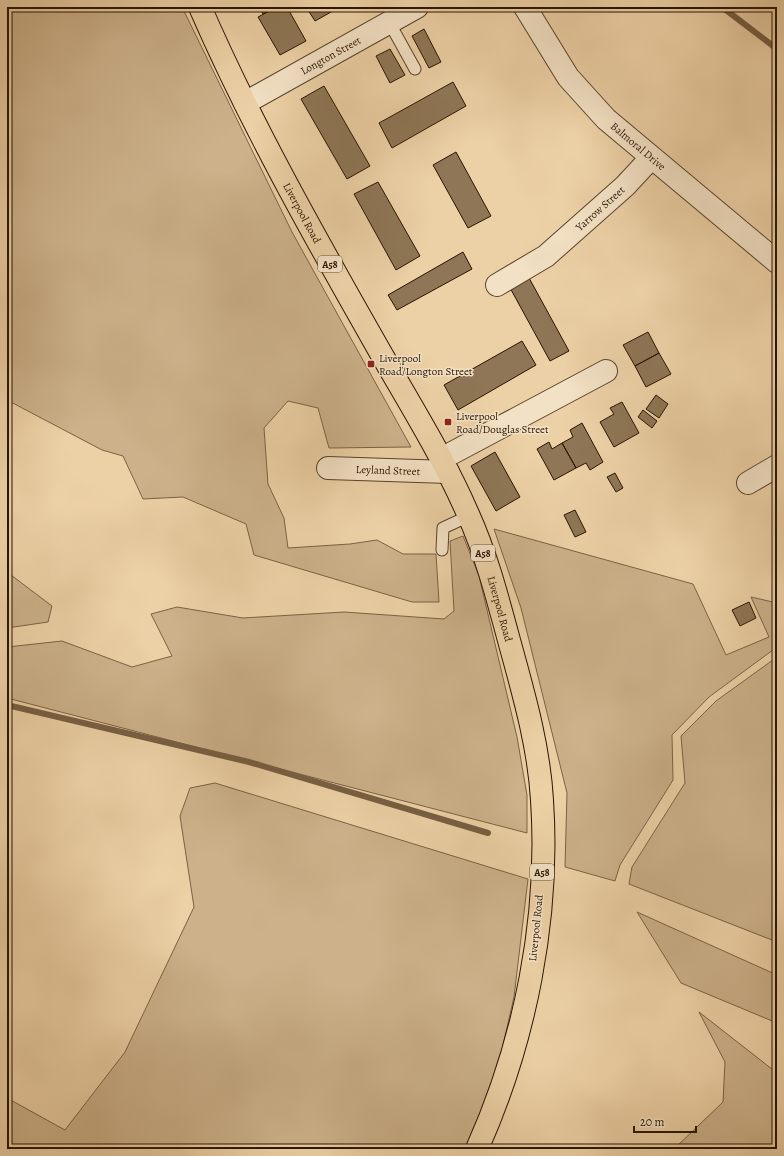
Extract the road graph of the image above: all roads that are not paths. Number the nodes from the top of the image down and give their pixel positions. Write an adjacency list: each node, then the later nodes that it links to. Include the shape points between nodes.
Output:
1 (200, 7): 6 (main road, Liverpool Road / A58)
2 (417, 7): 4 (street, Longton Street)
3 (525, 7): 7 (street, Balmoral Drive, via 568,77 606,119)
4 (389, 22): 5 (lane); 6 (street, Longton Street)
5 (415, 69)
6 (245, 103): 11 (main road, Liverpool Road / A58, via 301,212)
7 (651, 158): 8 (street, Balmoral Drive); 9 (street, Yarrow Street, via 625,186 546,256)
8 (777, 262)
9 (498, 285)
10 (606, 371): 11 (street)
11 (444, 465): 13 (street, Leyland Street); 15 (main road, Liverpool Road / A58)
12 (777, 466): 14 (street)
13 (328, 468)
14 (748, 483)
15 (469, 516): 16 (lane, via 443,528); 17 (main road, Liverpool Road / A58, via 496,591 530,721 542,799 543,840 540,912 524,1012 512,1058)
16 (442, 550)
17 (477, 1149)

